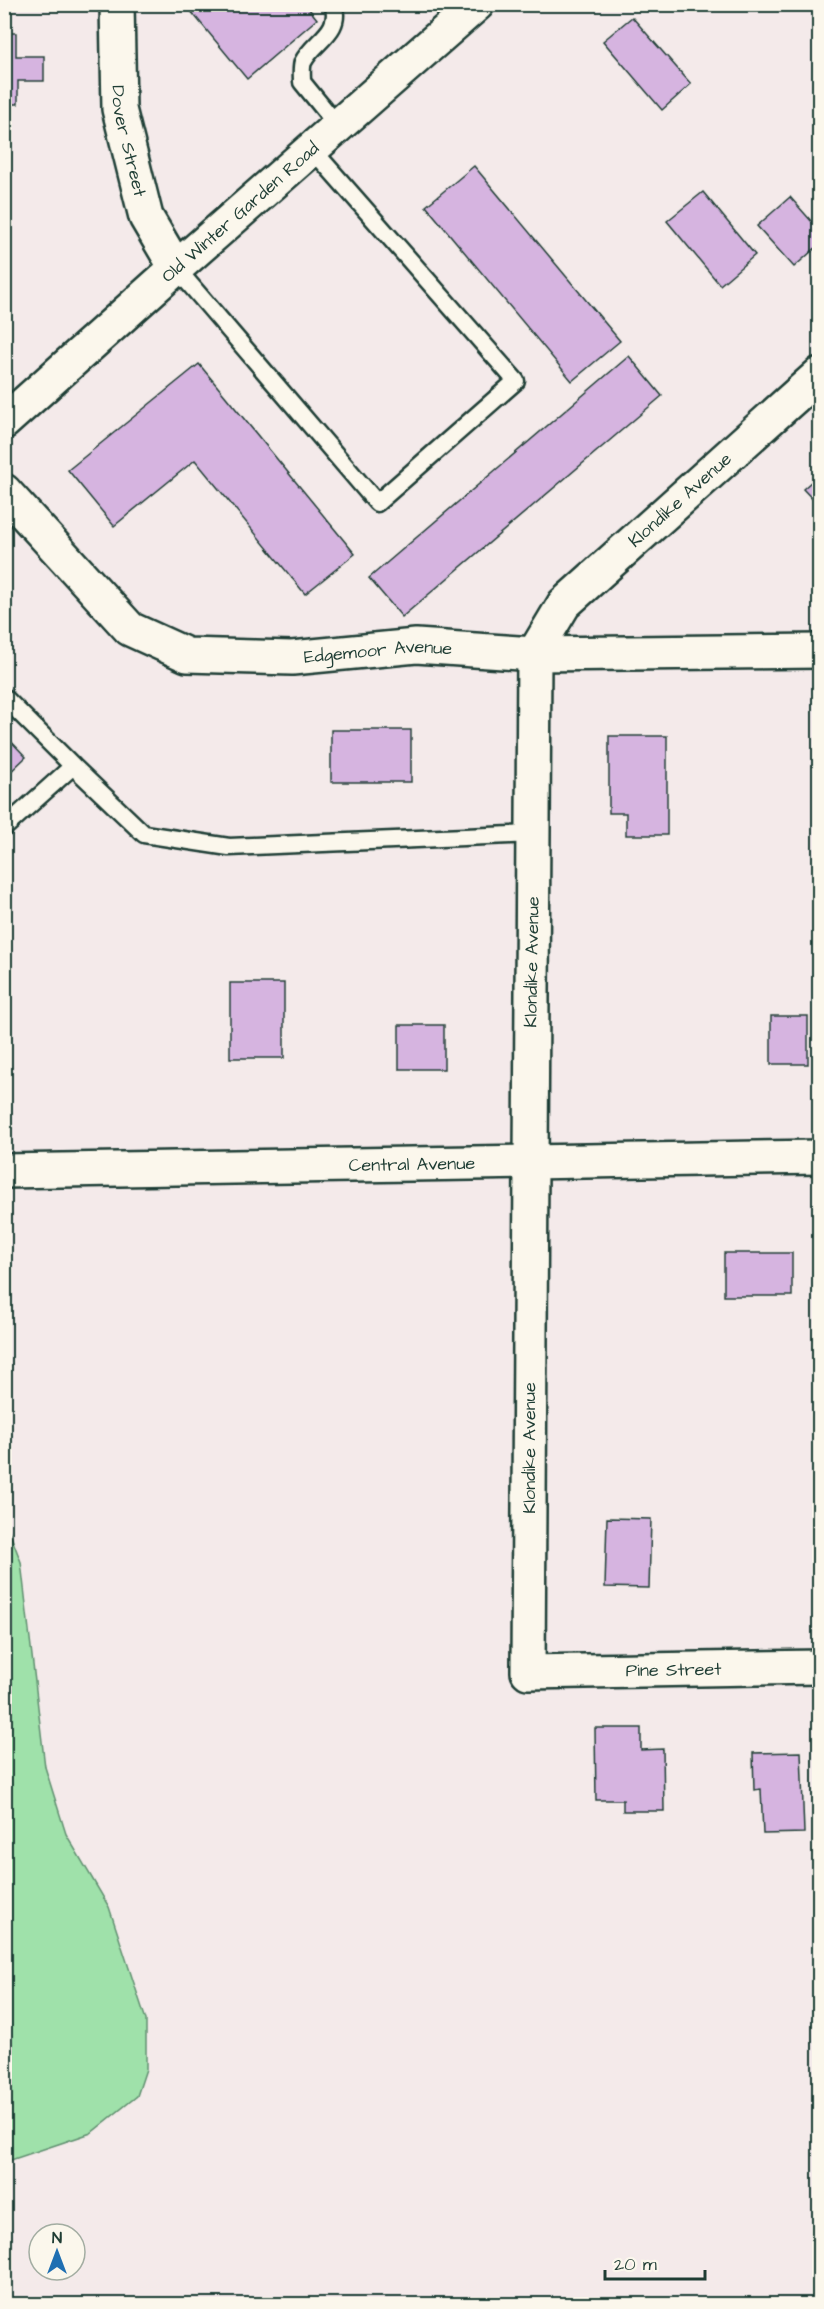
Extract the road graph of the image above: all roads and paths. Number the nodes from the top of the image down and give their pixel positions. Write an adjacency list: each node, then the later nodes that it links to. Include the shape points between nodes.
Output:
1 (117, 4): 6 (street, Dover Street, via 119,109 146,217)
2 (333, 4): 4 (lane, via 333,28 303,63 302,82)
3 (473, 6): 4 (street, Old Winter Garden Road)
4 (337, 125): 5 (street, Old Winter Garden Road)
5 (312, 149): 6 (street, Old Winter Garden Road); 6 (lane, via 516,381 377,503)
6 (176, 268): 8 (street, Old Winter Garden Road)
7 (819, 374): 11 (street, Klondike Avenue, via 564,604)
8 (4, 422)
9 (4, 491): 11 (street, Edgemoor Avenue, via 130,629 187,655 292,658 416,646)
10 (819, 651): 11 (street, Edgemoor Avenue)
11 (534, 654): 15 (street, Klondike Avenue)
12 (4, 697): 13 (lane)
13 (73, 766): 14 (lane); 15 (lane, via 144,834 229,847)
14 (4, 828)
15 (533, 834): 17 (street, Klondike Avenue)
16 (819, 1157): 17 (street, Central Avenue)
17 (530, 1161): 18 (street, Central Avenue); 20 (street, Klondike Avenue)
18 (4, 1171)
19 (819, 1667): 20 (street, Pine Street)
20 (528, 1672)

